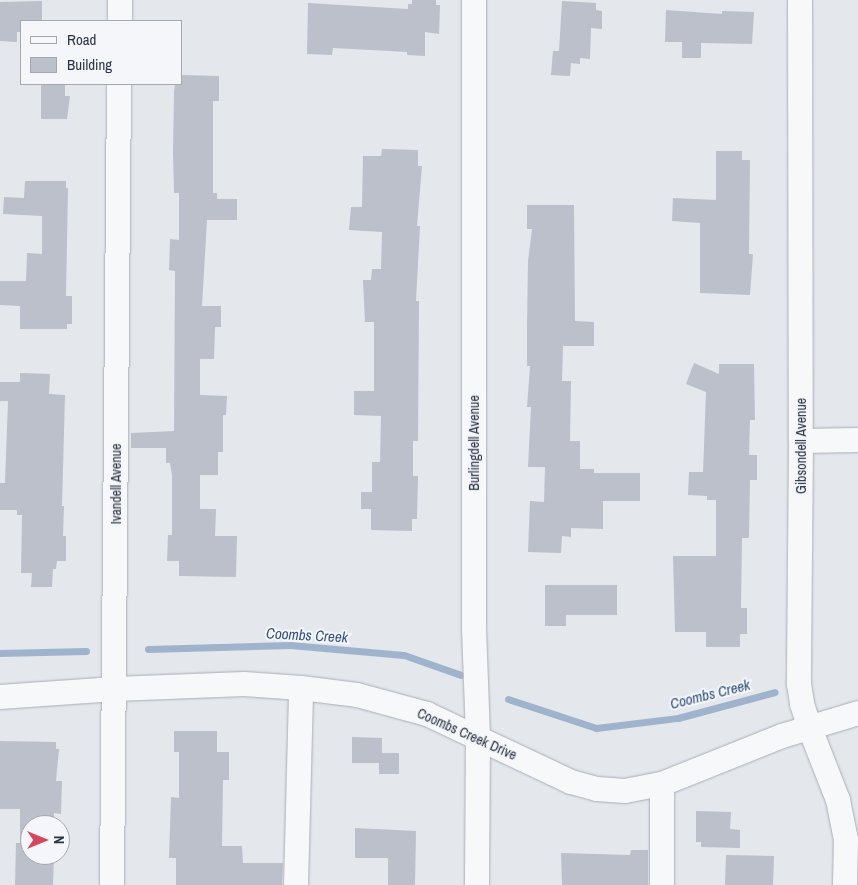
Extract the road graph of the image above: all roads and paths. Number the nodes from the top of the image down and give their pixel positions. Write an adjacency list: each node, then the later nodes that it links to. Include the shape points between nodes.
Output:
1 (120, 0): 4 (street)
2 (474, 0): 13 (street, Burlingdell Avenue, via 474,628)
3 (800, 0): 7 (street, Gibsondell Avenue)
4 (120, 20)
5 (119, 85): 9 (street, Ivandell Avenue)
6 (858, 440): 7 (street)
7 (801, 441): 12 (street, Gibsondell Avenue, via 799,684)
8 (300, 688): 9 (street, Coombs Creek Drive, via 244,684); 13 (street, Coombs Creek Drive, via 357,695 392,704); 16 (street)
9 (114, 689): 10 (street, Coombs Creek Drive); 15 (street, Ivandell Avenue)
10 (0, 697)
11 (858, 713): 12 (street, Coombs Creek Drive)
12 (809, 726): 14 (street, Coombs Creek Drive); 19 (street, Gibsondell Avenue, via 838,800 846,840)
13 (478, 736): 14 (street, Coombs Creek Drive, via 572,782 625,791); 17 (street, Burlingdell Avenue)
14 (662, 784): 18 (street)
15 (112, 885)
16 (296, 885)
17 (477, 885)
18 (662, 885)
19 (845, 885)

